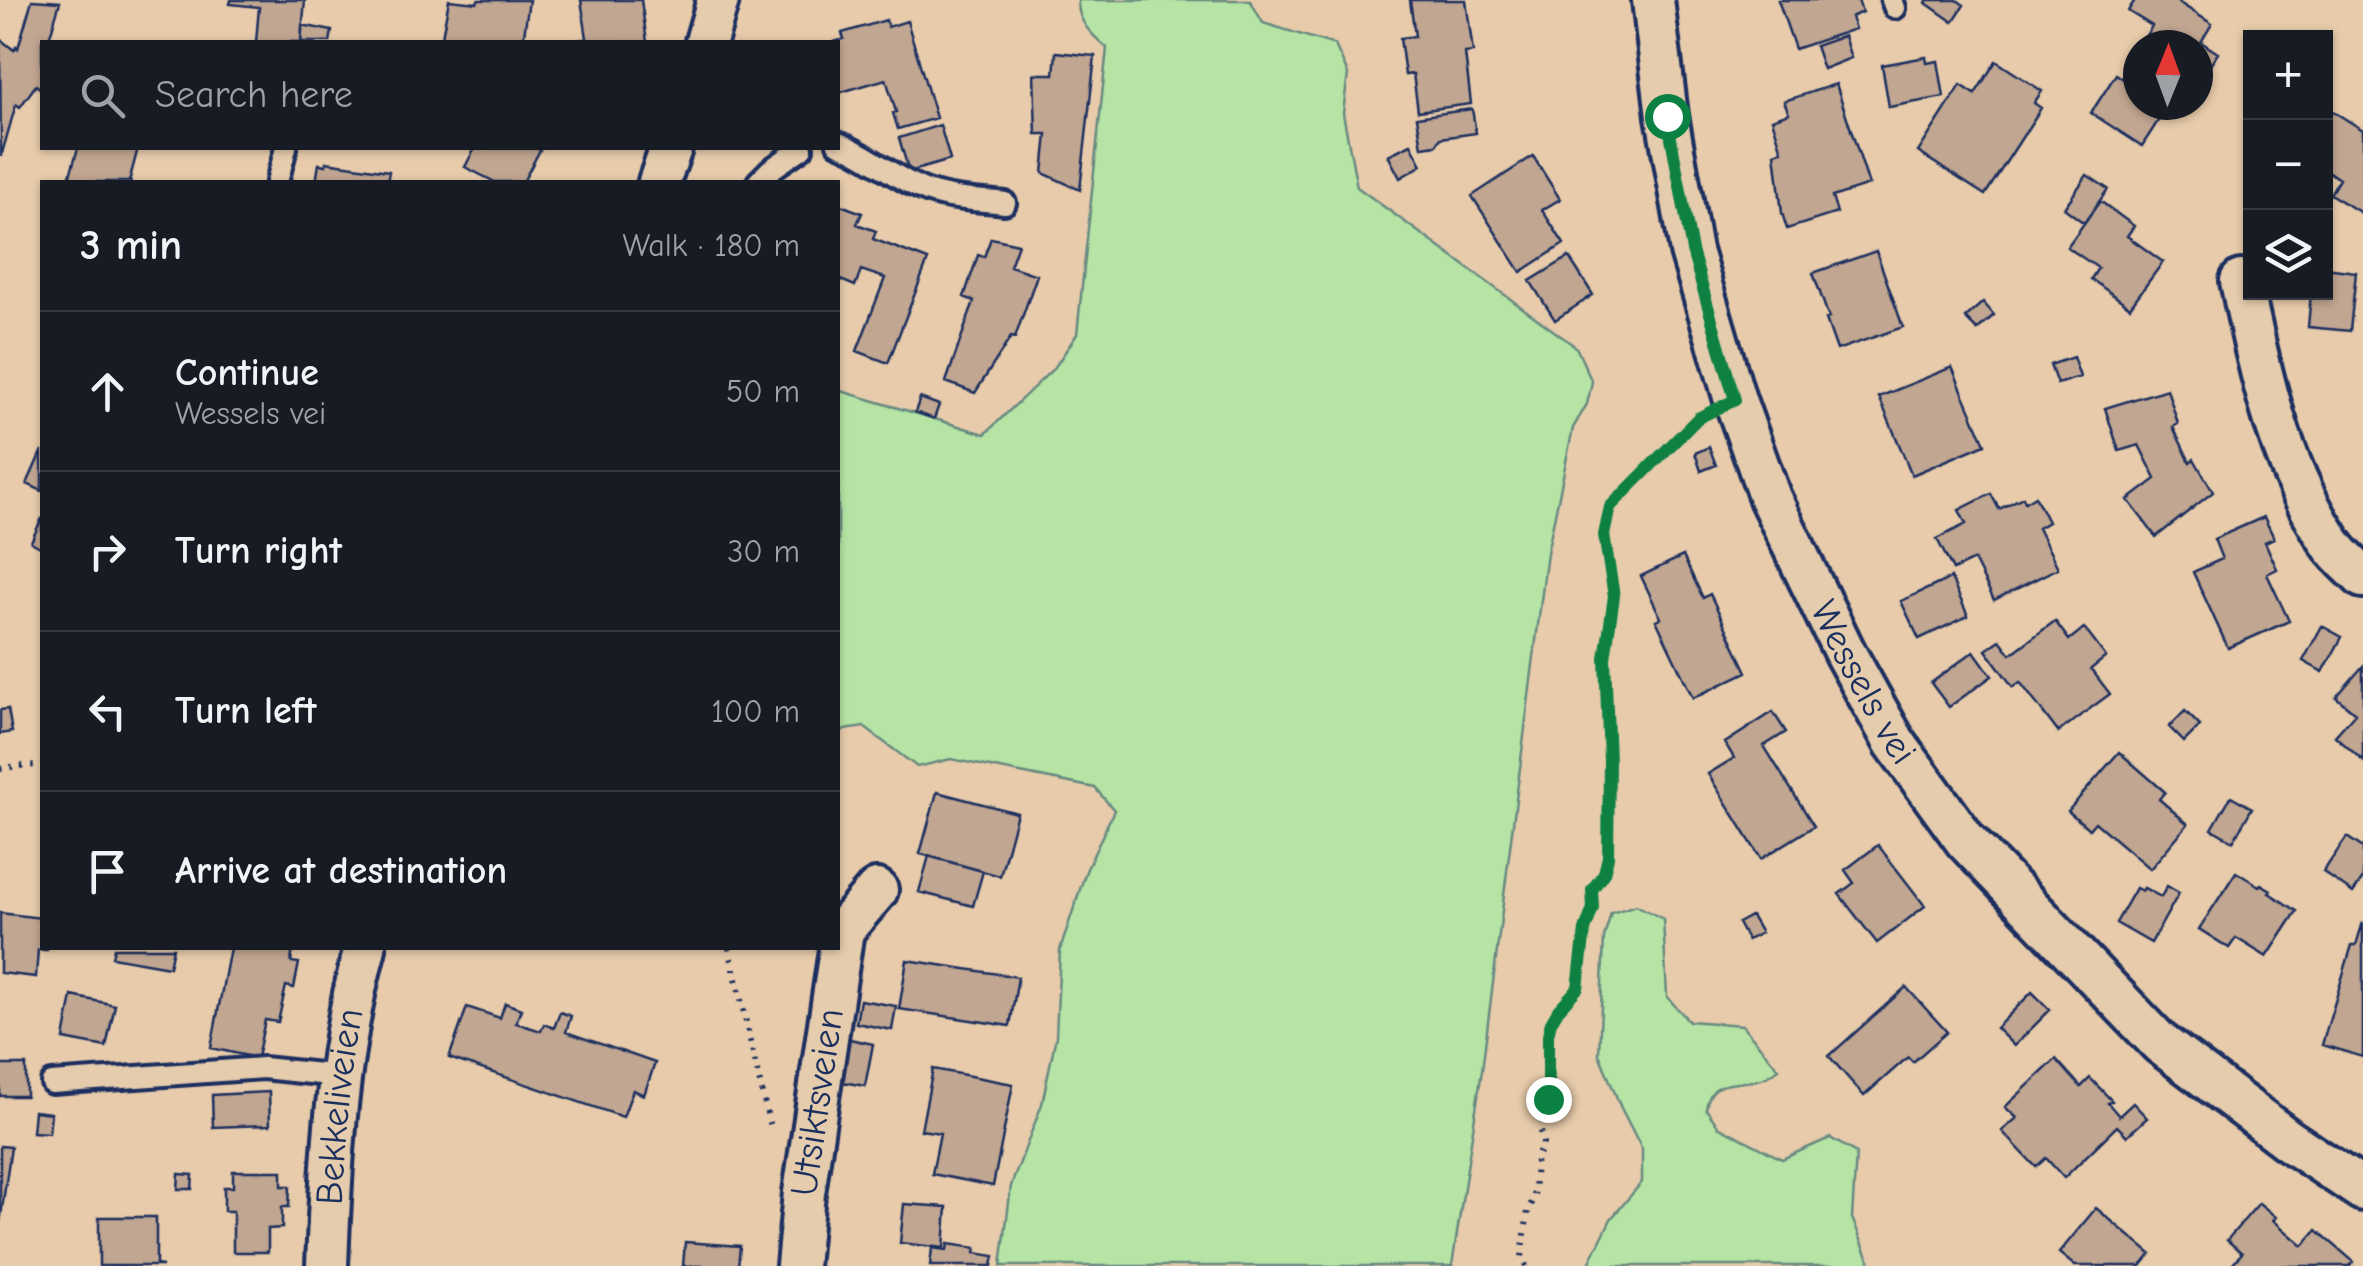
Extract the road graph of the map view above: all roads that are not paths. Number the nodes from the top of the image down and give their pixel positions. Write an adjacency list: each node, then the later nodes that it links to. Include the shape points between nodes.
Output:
1 (718, 0): 3 (street)
2 (1653, 0): 20 (street, Wessels vei, via 1692,251 1735,400 1770,498 1896,743 1966,841 2160,1043)
3 (707, 40)
4 (840, 144): 11 (lane, via 930,193)
5 (286, 150): 8 (lane)
6 (669, 150): 9 (street)
7 (799, 150): 10 (lane)
8 (278, 180)
9 (659, 180)
10 (760, 180)
11 (1006, 203)
12 (2240, 281): 13 (street, via 2290,462 2333,546)
13 (2363, 577)
14 (877, 890): 15 (street, Utsiktsveien, via 842,930)
15 (840, 944)
16 (365, 950): 18 (street, Bekkeliveien)
17 (839, 950): 22 (street, Utsiktsveien)
18 (339, 1076): 19 (lane, via 263,1068); 21 (street, Bekkeliveien)
19 (52, 1083)
20 (2363, 1190)
21 (326, 1266)
22 (798, 1266)

